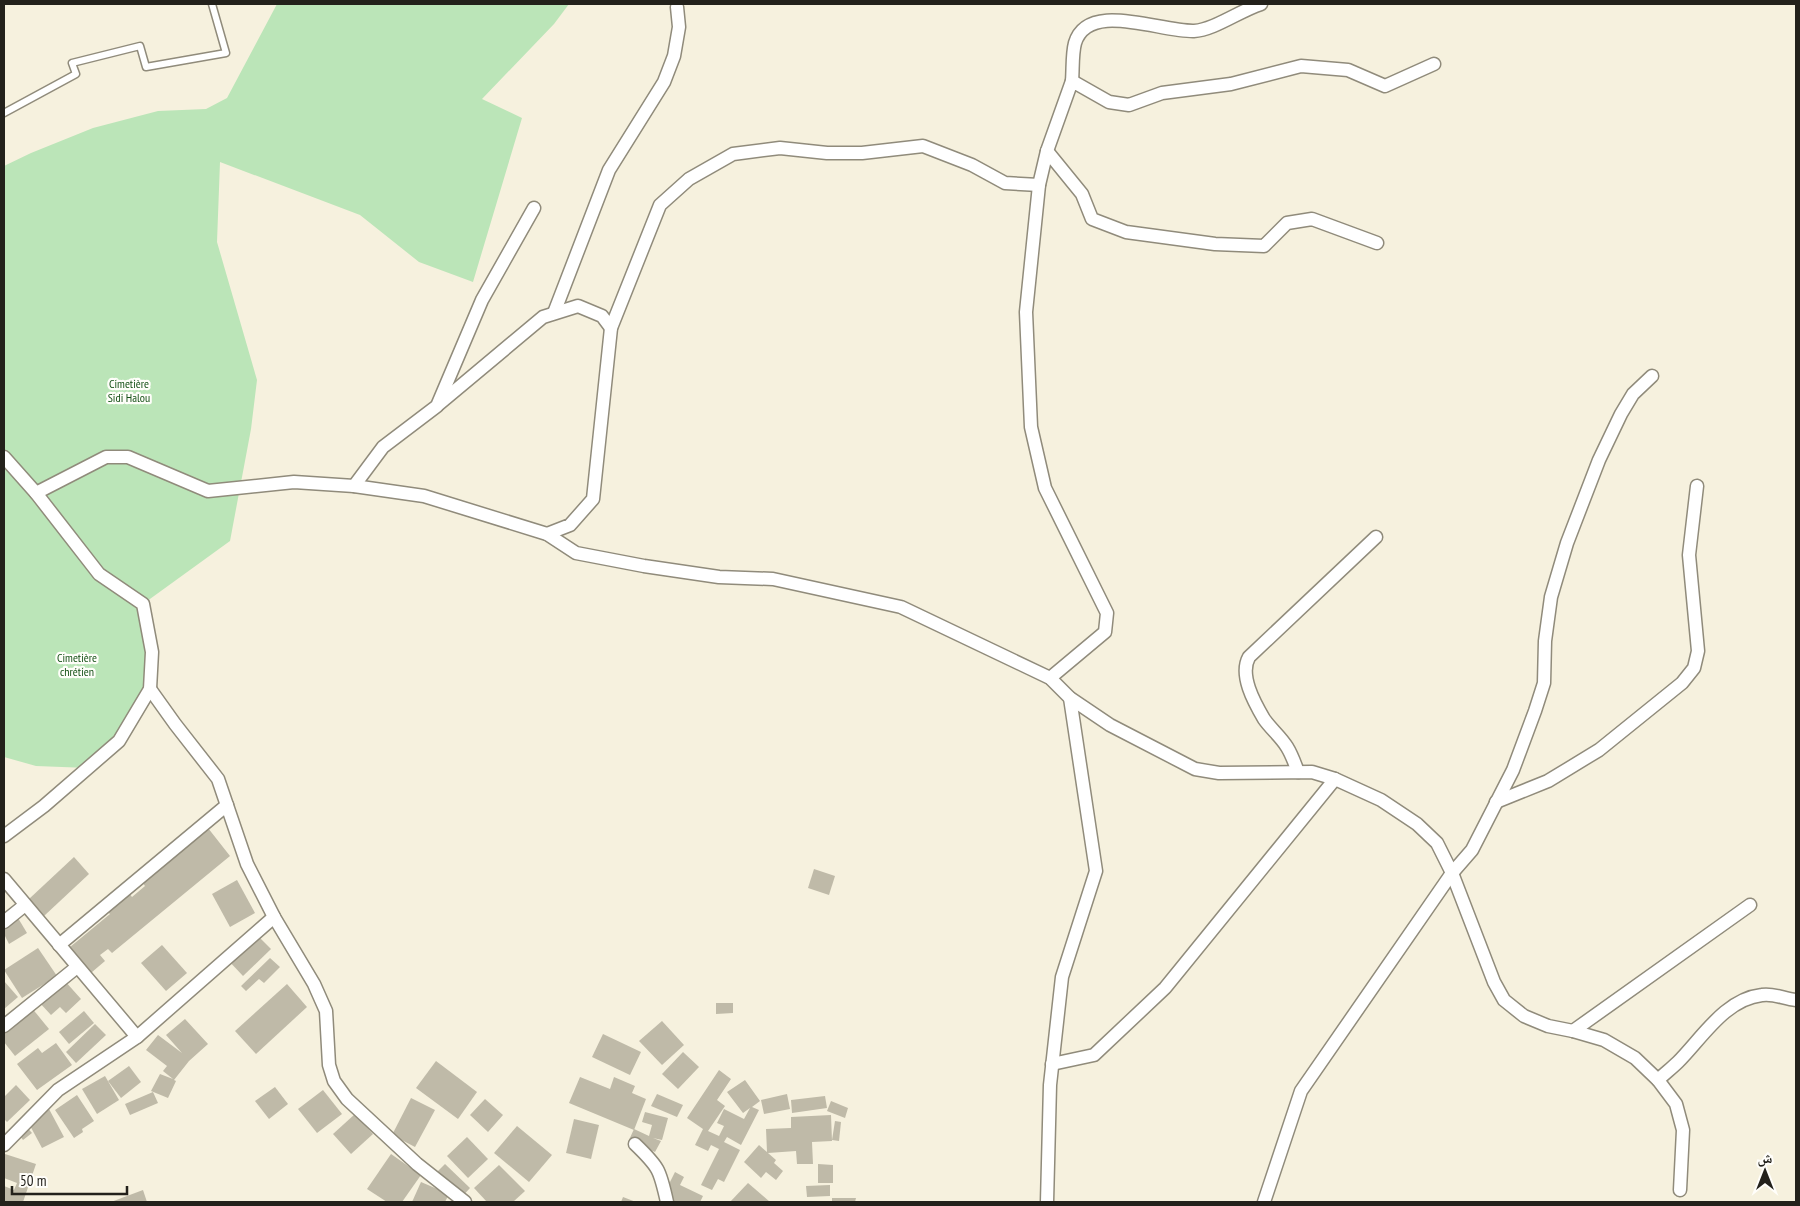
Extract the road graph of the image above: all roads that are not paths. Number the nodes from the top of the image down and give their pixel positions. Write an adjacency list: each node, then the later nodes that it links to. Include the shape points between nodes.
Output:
1 (212, 4): 6 (lane, via 226,53 146,67 140,46 72,63 76,74)
2 (1261, 4): 5 (street, via 1196,31 1178,30 1124,16 1110,15 1090,20 1081,28 1075,42)
3 (677, 7): 11 (street, via 679,27 674,56 664,82 609,170)
4 (1434, 64): 5 (street, via 1384,86 1348,70 1301,66 1231,84 1162,93 1129,105 1109,102)
5 (1072, 81): 7 (street)
6 (4, 113)
7 (1047, 151): 8 (street); 10 (street, via 1082,194 1092,218 1126,232 1215,244 1264,246 1287,223 1312,218)
8 (1039, 185): 12 (street, via 1004,183 972,165 922,146 862,153 780,148 733,154 689,179 660,205); 21 (street, via 1026,312 1031,427 1045,488 1107,613 1105,632)
9 (534, 208): 14 (street, via 482,300)
10 (1378, 243)
11 (554, 314): 12 (street, via 578,306 602,316); 14 (street, via 543,317)
12 (611, 328): 19 (street, via 593,499 570,525)
13 (1652, 376): 26 (street, via 1634,394 1621,414 1599,460 1567,543 1551,597 1544,683 1513,770)
14 (437, 406): 16 (street, via 383,447)
15 (4, 457): 18 (street)
16 (354, 486): 18 (street, via 294,482 208,491 128,457 106,457); 19 (street, via 424,496)
17 (1697, 486): 26 (street, via 1689,556 1697,622 1698,651 1694,668 1682,683 1599,750 1548,781)
18 (36, 493): 22 (street, via 99,574 143,604 152,652)
19 (547, 534): 21 (street, via 576,553 719,577 772,579 901,607)
20 (1376, 537): 24 (street, via 1246,663 1244,672 1249,687 1265,720 1286,746)
21 (1050, 678): 23 (street)
22 (150, 688): 27 (street, via 218,779); 28 (street, via 119,742)
23 (1070, 698): 24 (street, via 1110,725 1195,769 1219,774); 41 (street, via 1096,871 1062,977)
24 (1298, 772): 25 (street, via 1312,772)
25 (1335, 779): 29 (street, via 1381,800 1417,824 1437,843); 41 (street, via 1165,988 1094,1055)
26 (1496, 802): 29 (street, via 1472,850)
27 (227, 805): 33 (street, via 247,864); 35 (street)
28 (4, 836)
29 (1452, 874): 39 (street, via 1504,1000 1524,1016 1548,1026); 49 (street, via 1301,1091)
30 (4, 879): 31 (street)
31 (25, 905): 34 (street); 35 (street)
32 (1750, 905): 39 (street)
33 (274, 917): 40 (street); 46 (street, via 314,984 326,1011 329,1065 334,1081 347,1099 417,1164)
34 (4, 922)
35 (59, 945): 36 (street)
36 (77, 967): 38 (street); 40 (street)
37 (1796, 1000): 42 (street, via 1775,994 1742,1001 1723,1013)
38 (4, 1026)
39 (1573, 1031): 42 (street, via 1604,1040 1634,1058)
40 (137, 1037): 44 (street, via 58,1090)
41 (1052, 1064): 48 (street)
42 (1658, 1080): 45 (street, via 1676,1104 1683,1130)
43 (635, 1144): 47 (street, via 661,1174)
44 (4, 1145)
45 (1680, 1190)
46 (465, 1202)
47 (667, 1202)
48 (1047, 1202)
49 (1264, 1202)

